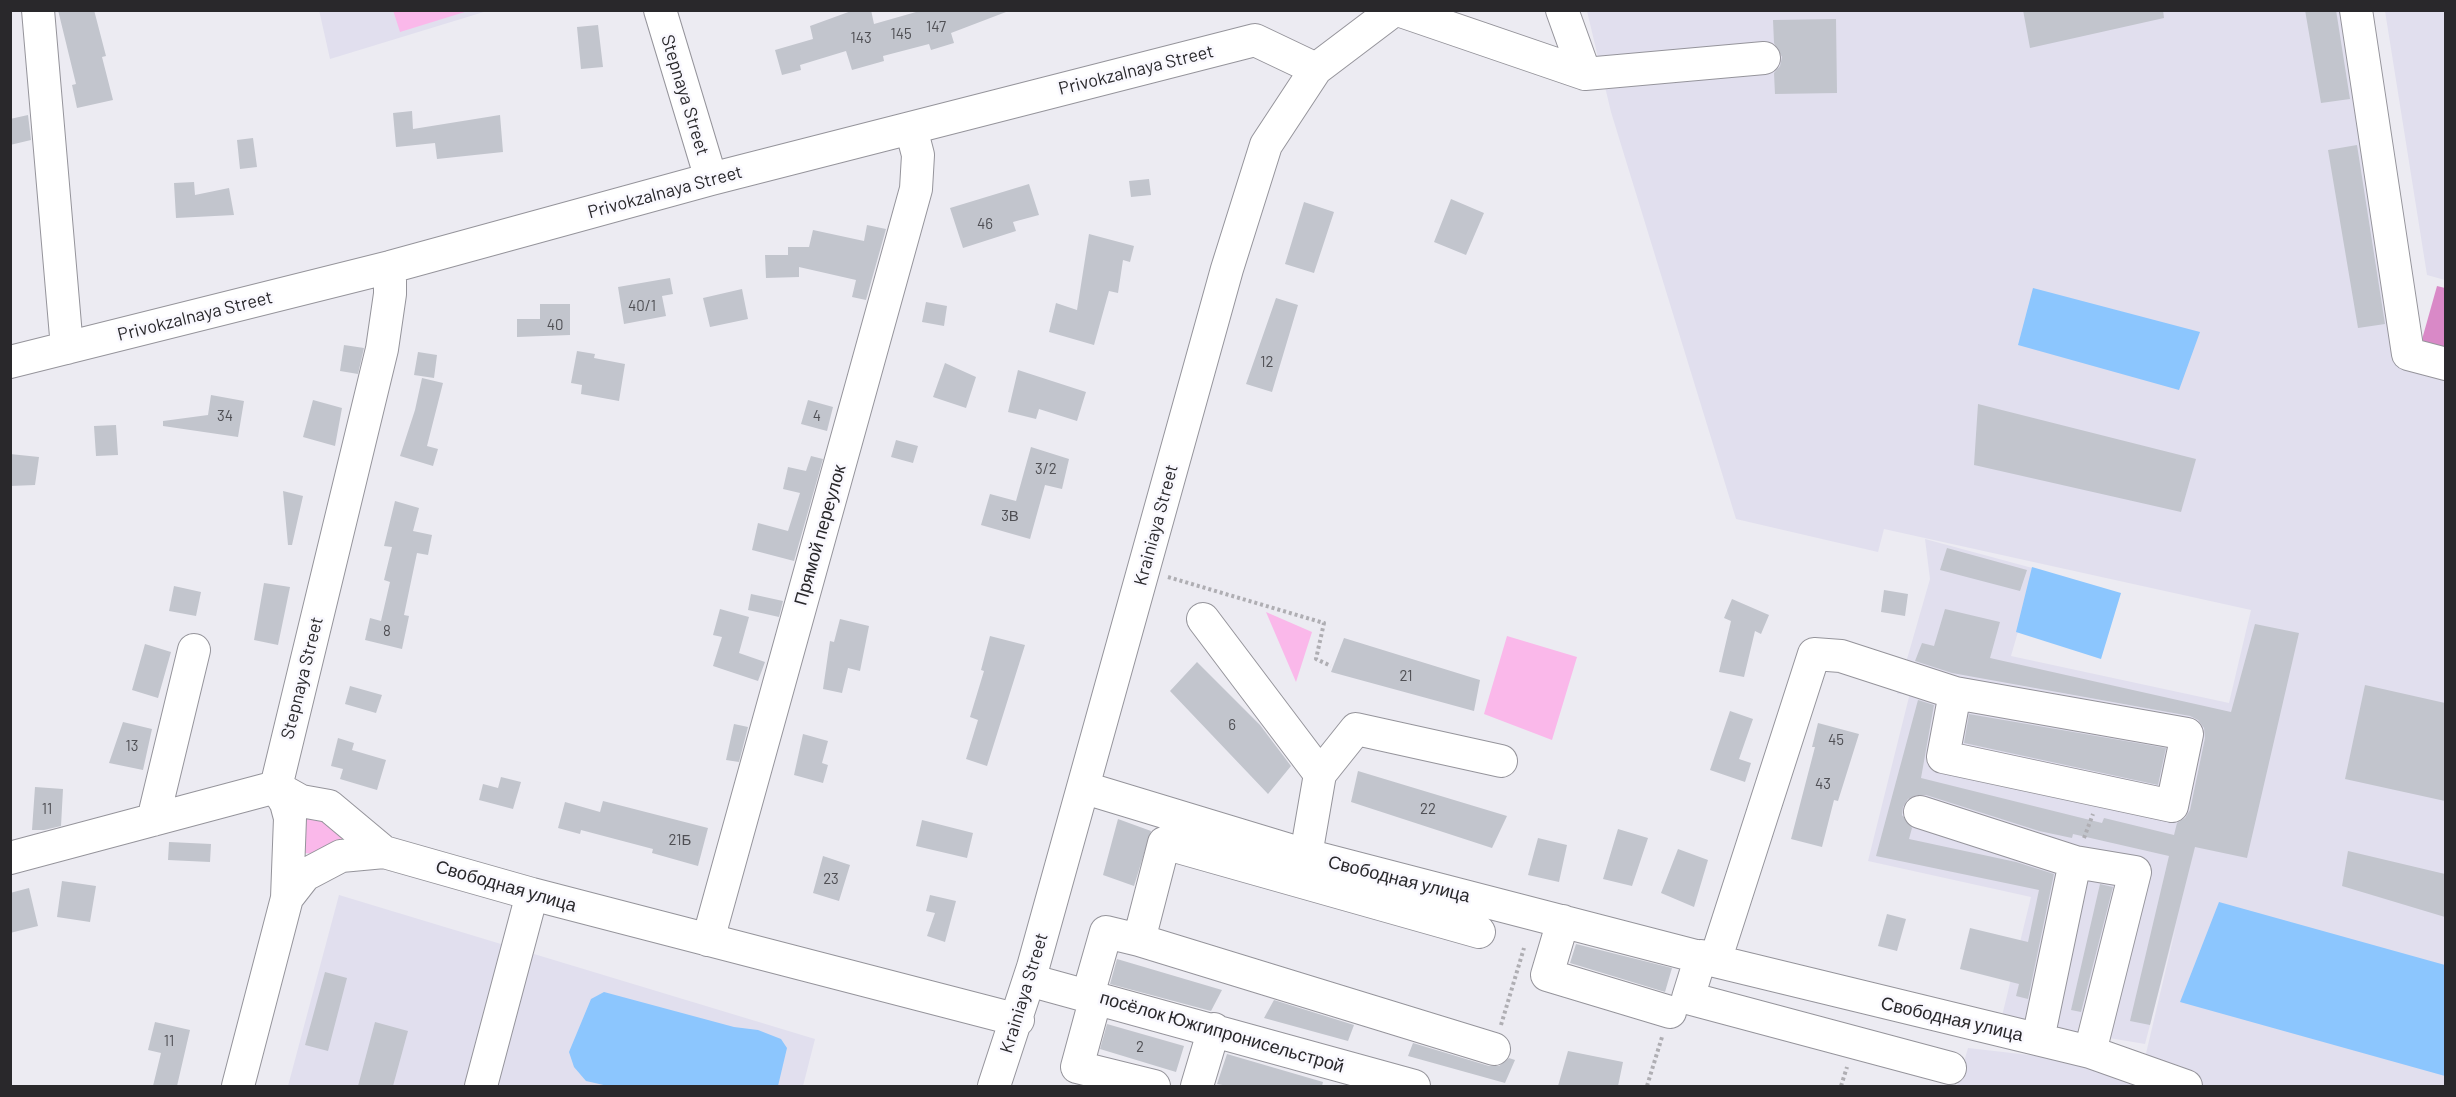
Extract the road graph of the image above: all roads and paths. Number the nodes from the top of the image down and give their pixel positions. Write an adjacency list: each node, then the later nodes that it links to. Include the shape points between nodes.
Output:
1 (38, 10): 12 (street)
2 (660, 10): 10 (street, Stepnaya Street)
3 (1396, 10): 7 (street, Krainiaya Street); 8 (street)
4 (1562, 10): 8 (street)
5 (2356, 10): 14 (street, via 2408,354)
6 (1764, 58): 8 (street)
7 (1316, 69): 9 (street, Privokzalnaya Street, via 1255,40); 15 (street, Krainiaya Street, via 1266,145 1227,269)
8 (1585, 74)
9 (911, 128): 10 (street, Privokzalnaya Street); 35 (street, Прямой переулок, via 918,155 916,189)
10 (711, 179): 11 (street, Privokzalnaya Street)
11 (390, 267): 12 (street, Privokzalnaya Street); 22 (street, Stepnaya Street, via 382,349)
12 (67, 348): 13 (street, Privokzalnaya Street)
13 (10, 362)
14 (2445, 364)
15 (1144, 570): 18 (path, via 1324,623 1316,659); 23 (street, Krainiaya Street)
16 (1203, 619): 21 (street)
17 (194, 650): 26 (street)
18 (1331, 666)
19 (1955, 693): 24 (street, via 1943,757); 24 (street, via 2187,734 2172,806); 38 (street, via 1840,656 1814,654)
20 (1502, 761): 21 (street, via 1356,729)
21 (1320, 774): 28 (street)
22 (276, 787): 26 (street); 27 (street, Свободная улица, via 301,801 328,806); 32 (street, via 290,818)
23 (1085, 788): 28 (street, Свободная улица); 39 (street, Krainiaya Street)
24 (2101, 791): 30 (path)
25 (1920, 812): 30 (street)
26 (153, 820): 29 (street)
27 (384, 852): 31 (street, Свободная улица); 32 (street, via 341,856 305,875)
28 (1306, 855): 33 (street, Свободная улица)
29 (10, 858)
30 (2075, 862): 45 (street); 47 (street, via 2134,872)
31 (532, 894): 35 (street, Свободная улица); 50 (street)
32 (287, 898): 49 (street)
33 (1563, 921): 38 (street, Свободная улица); 41 (street, via 1546,975)
34 (1479, 932): 36 (street, via 1164,843)
35 (708, 940): 42 (street, Свободная улица)
36 (1140, 940): 40 (street, via 1106,932); 46 (street)
37 (1524, 948): 46 (path)
38 (1708, 959): 43 (street, Свободная улица); 48 (street, via 1688,998)
39 (1029, 980): 40 (street, посёлок Южгипронисельстрой); 42 (street, Krainiaya Street)
40 (1092, 996): 44 (street, посёлок Южгипронисельстрой); 52 (street, via 1077,1067)
41 (1670, 1012)
42 (1018, 1020): 51 (street, Krainiaya Street)
43 (1966, 1023): 45 (street, Свободная улица); 48 (street)
44 (1214, 1029): 53 (street); 54 (street, посёлок Южгипронисельстрой)
45 (2038, 1039): 47 (street, Свободная улица)
46 (1494, 1049)
47 (2090, 1052): 55 (street, Свободная улица)
48 (1947, 1077)
49 (238, 1086)
50 (481, 1086)
51 (994, 1086)
52 (1154, 1086)
53 (1197, 1086)
54 (1414, 1086)
55 (2186, 1086)

